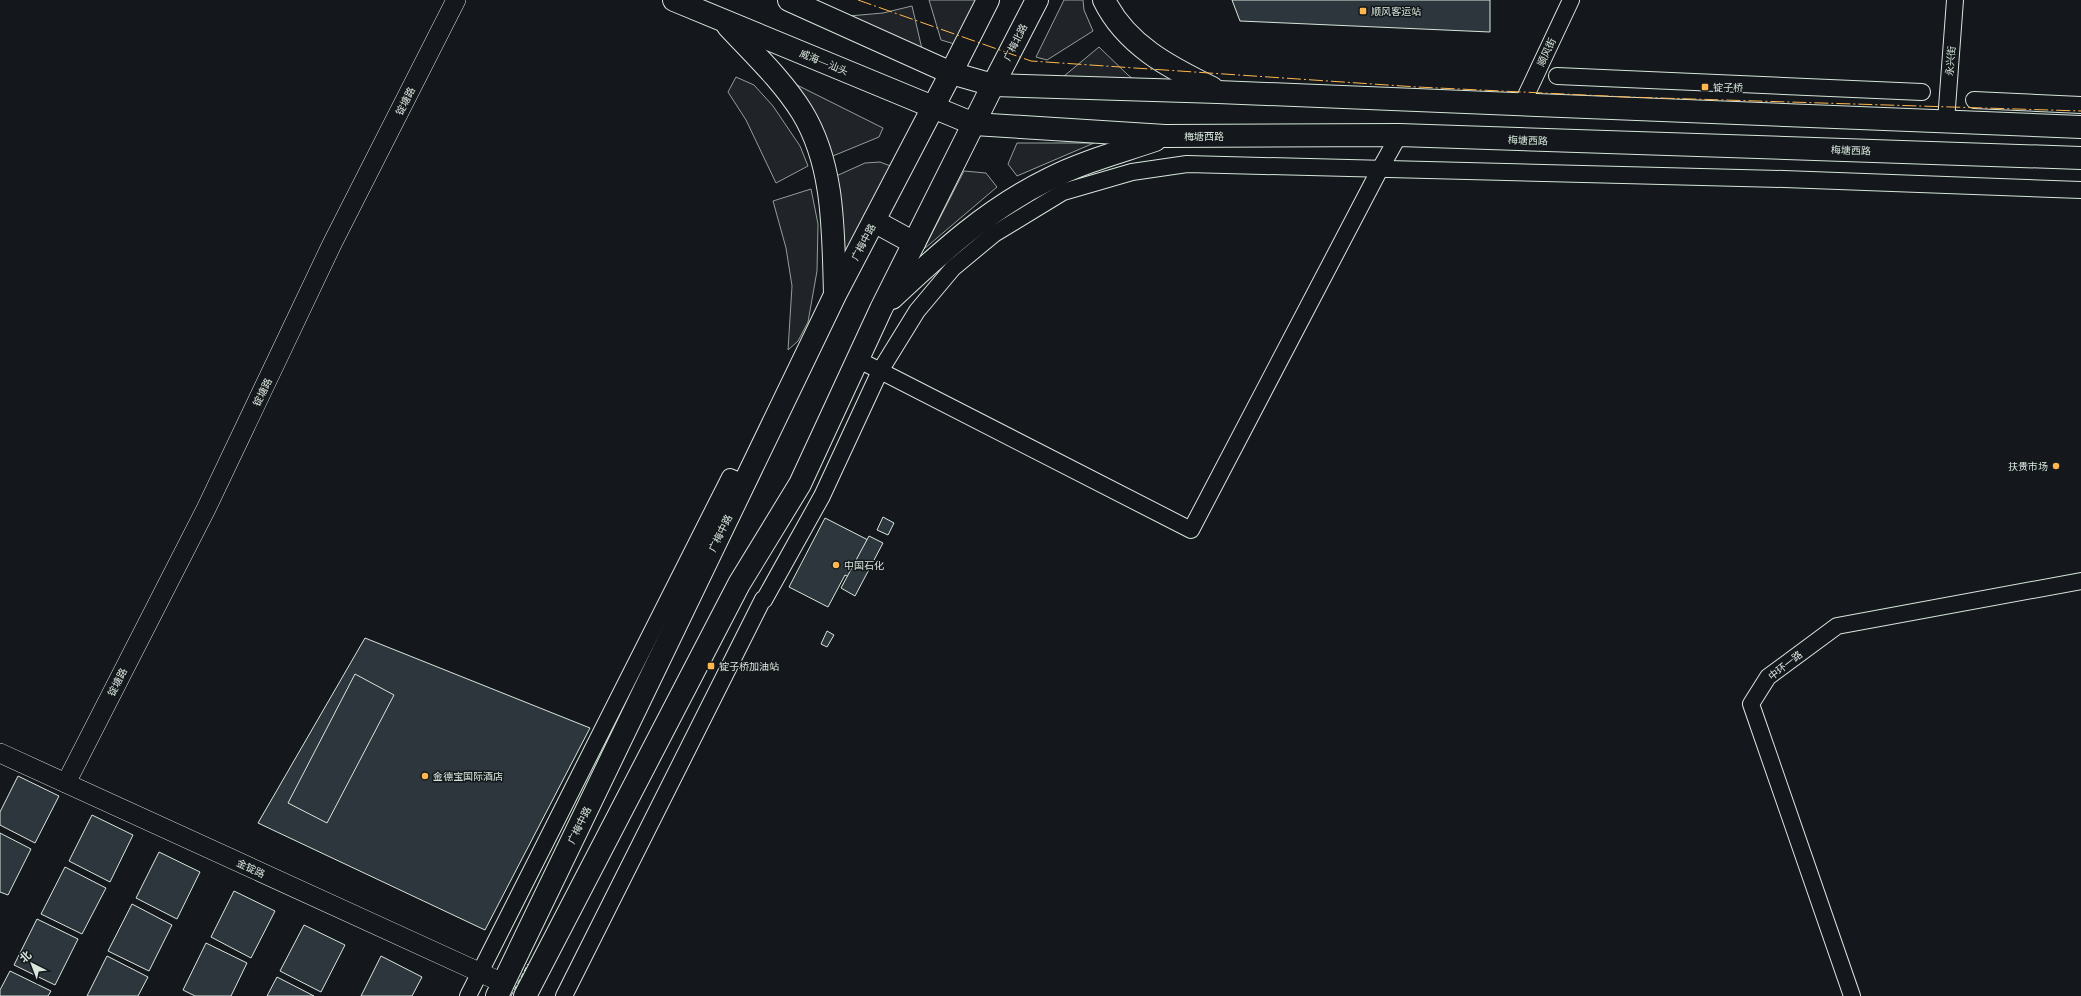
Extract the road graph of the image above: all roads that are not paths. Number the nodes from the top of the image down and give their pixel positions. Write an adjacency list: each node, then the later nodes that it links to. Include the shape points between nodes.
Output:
1 (456, 0): 36 (street, 锭塘路, via 332,244 206,509)
2 (674, 0): 9 (main road, 威海—汕头)
3 (789, 0): 10 (main road)
4 (988, 0): 10 (main road)
5 (1037, 0): 12 (main road, 广梅北路)
6 (1104, 0): 13 (main road, via 1110,13 1126,33 1146,51 1170,68)
7 (1571, 0): 16 (street, 顺风街)
8 (1955, 0): 19 (street, 永兴街)
9 (723, 21): 18 (main road, 威海—汕头); 29 (main road, via 774,76 802,113 821,154 830,195)
10 (951, 73): 12 (main road); 18 (main road, 广梅中路)
11 (1557, 76): 14 (street)
12 (993, 85): 13 (main road); 20 (main road)
13 (1218, 92): 16 (main road)
14 (1922, 92)
15 (1974, 100): 17 (street)
16 (1522, 104): 19 (main road)
17 (2081, 105)
18 (933, 107): 20 (main road, 威海—汕头); 27 (main road, 广梅中路)
19 (1946, 121): 21 (main road)
20 (974, 124): 23 (main road, 梅塘西路); 28 (main road)
21 (2081, 127)
22 (1400, 135): 23 (main road, 梅塘西路); 24 (main road, 梅塘西路); 25 (street)
23 (1165, 136): 30 (main road, via 1049,178 981,219 938,254)
24 (2081, 158)
25 (1380, 169): 26 (street, via 1784,179); 32 (street, via 1187,164 1132,172 1063,192 994,234 953,268 917,311); 32 (street, via 1191,530)
26 (2081, 190)
27 (874, 221): 28 (main road); 29 (main road, 广梅中路)
28 (914, 243): 30 (main road)
29 (835, 295): 33 (main road, 广梅中路)
30 (881, 309): 31 (main road)
31 (856, 359): 32 (street); 39 (main road, via 800,484 739,584)
32 (880, 371): 41 (street, via 822,496 763,599)
33 (744, 483): 37 (street, via 730,477); 38 (main road, 广梅中路)
34 (2081, 581): 42 (street, 中环一路, via 1837,626 1768,677 1751,704)
35 (0, 753): 36 (street, 金锭路)
36 (66, 783): 37 (street, 金锭路)
37 (480, 973): 38 (street, 金锭路); 40 (street)
38 (500, 990)
39 (528, 995)
40 (468, 996)
41 (564, 996)
42 (1852, 996)

